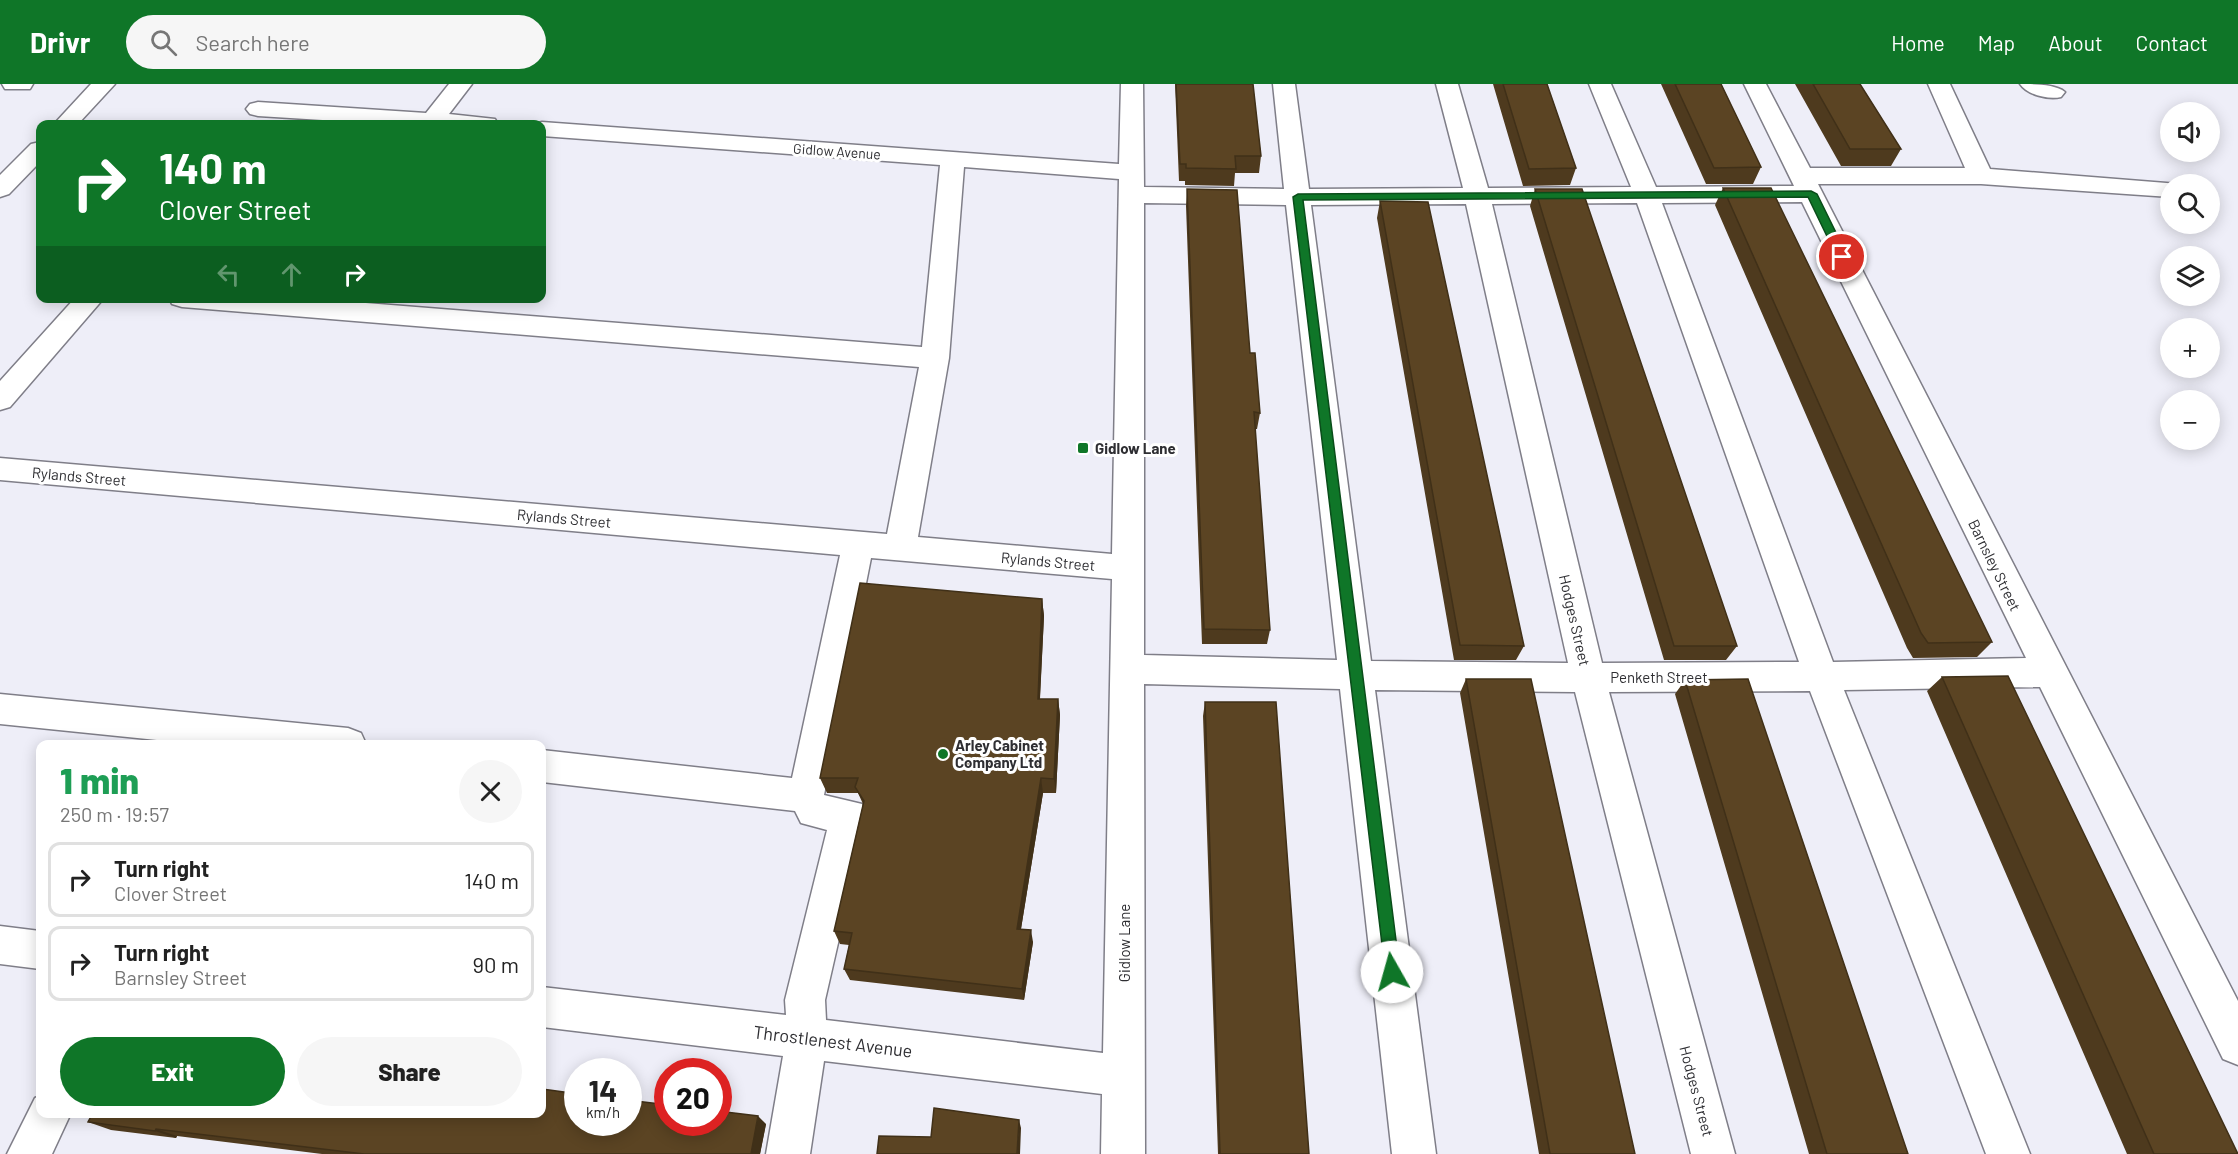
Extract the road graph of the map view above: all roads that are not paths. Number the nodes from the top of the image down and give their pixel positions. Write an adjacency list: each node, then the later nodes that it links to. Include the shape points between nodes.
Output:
1 (13, 84): 2 (street)
2 (22, 84)
3 (104, 84): 15 (street)
4 (280, 84): 14 (street)
5 (461, 84): 16 (street)
6 (1132, 84): 21 (street, Gidlow Lane)
7 (1284, 84): 27 (street)
8 (1448, 84): 25 (street, Hodges Street)
9 (1600, 84): 26 (street)
10 (1755, 84): 22 (street, Barnsley Street)
11 (1939, 84): 20 (street)
12 (2031, 84): 13 (street)
13 (2053, 92)
14 (251, 117): 16 (street)
15 (69, 120)
16 (433, 120)
17 (546, 129): 19 (street, Gidlow Avenue)
18 (36, 153): 24 (street)
19 (953, 159): 21 (street, Gidlow Avenue); 30 (street)
20 (1981, 176): 22 (street, Gidlow Avenue); 23 (street, Gidlow Avenue)
21 (1132, 183): 27 (street, Gidlow Avenue); 35 (street, Gidlow Lane)
22 (1806, 185): 26 (street, Gidlow Avenue); 37 (street, Barnsley Street)
23 (2160, 188)
24 (0, 189)
25 (1477, 195): 26 (street, Gidlow Avenue); 27 (street, Gidlow Avenue); 38 (street, Hodges Street)
26 (1647, 195): 40 (street)
27 (1298, 197): 39 (street)
28 (87, 303): 31 (street)
29 (245, 303): 30 (street)
30 (935, 358): 34 (street)
31 (0, 400)
32 (0, 469): 33 (street, Rylands Street)
33 (858, 544): 34 (street, Rylands Street); 44 (street)
34 (900, 547): 35 (street, Rylands Street)
35 (1127, 568): 36 (street, Gidlow Lane)
36 (1125, 669): 39 (street, Penketh Street); 50 (street, Gidlow Lane)
37 (2049, 672): 40 (street, Penketh Street); 49 (street, Barnsley Street)
38 (1587, 676): 39 (street, Penketh Street); 40 (street, Penketh Street); 56 (street, Hodges Street)
39 (1356, 677): 55 (street)
40 (1822, 678): 57 (street)
41 (0, 709): 42 (street)
42 (308, 740)
43 (546, 766): 44 (street)
44 (806, 796): 48 (street, via 814,811 849,816 805,1000)
45 (0, 945): 46 (street)
46 (36, 950)
47 (546, 1007): 48 (street, Throstlenest Avenue)
48 (807, 1038): 50 (street, Throstlenest Avenue); 53 (street)
49 (2238, 1044)
50 (1124, 1076): 54 (street, Gidlow Lane)
51 (47, 1118): 52 (street)
52 (29, 1154)
53 (788, 1154)
54 (1123, 1154)
55 (1414, 1154)
56 (1713, 1154)
57 (2008, 1154)

